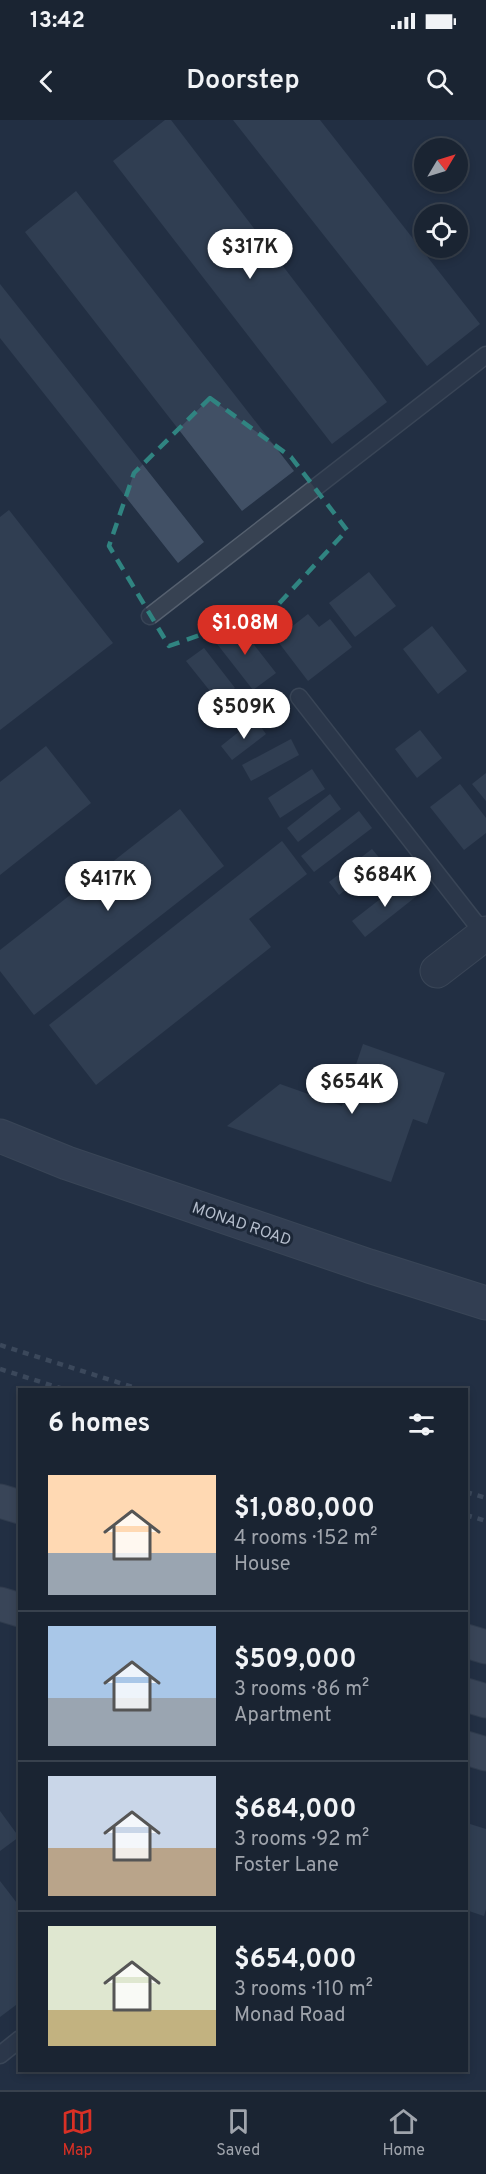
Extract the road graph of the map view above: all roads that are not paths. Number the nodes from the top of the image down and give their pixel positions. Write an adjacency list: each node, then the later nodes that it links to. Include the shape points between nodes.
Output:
1 (486, 355): 2 (lane)
2 (150, 616)
3 (299, 697): 4 (lane)
4 (485, 933): 5 (street)
5 (437, 971)
6 (0, 1136): 7 (street, MONAD ROAD, via 78,1167)
7 (486, 1303)
8 (0, 1501): 9 (main road)
9 (18, 1506)
10 (0, 1604): 11 (main road)
11 (18, 1609)
12 (468, 1642): 13 (main road)
13 (486, 1647)
14 (468, 1696): 15 (main road)
15 (486, 1701)
16 (468, 1749): 17 (main road)
17 (486, 1754)
18 (18, 2041): 19 (lane)
19 (0, 2055)

